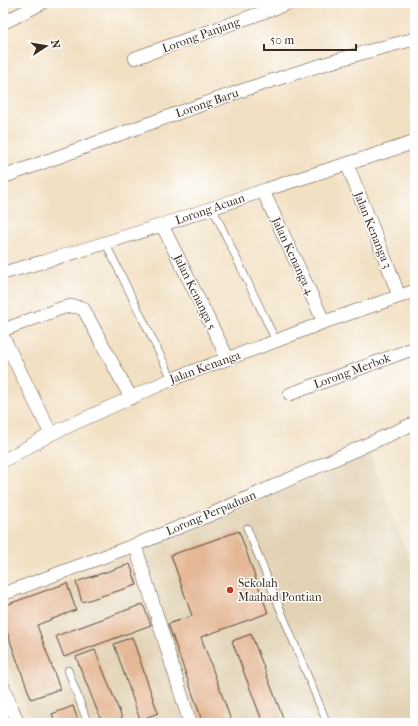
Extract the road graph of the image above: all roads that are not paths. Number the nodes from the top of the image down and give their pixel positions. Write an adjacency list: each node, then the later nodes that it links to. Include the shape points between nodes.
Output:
1 (42, 3): 3 (street)
2 (289, 3): 5 (street, Lorong Panjang)
3 (3, 23)
4 (415, 39): 8 (street, Lorong Baru, via 237,92)
5 (135, 58)
6 (415, 142): 7 (street, Lorong Acuan)
7 (347, 164): 9 (street, Lorong Acuan); 15 (street, Jalan Kenanga 3)
8 (3, 177)
9 (263, 191): 10 (street, Lorong Acuan); 16 (street, Jalan Kenanga 4)
10 (213, 209): 11 (street, Lorong Acuan); 19 (lane)
11 (162, 225): 12 (street, Lorong Acuan); 21 (street, Jalan Kenanga 5)
12 (106, 244): 13 (street, Lorong Acuan); 22 (lane)
13 (3, 273)
14 (415, 290): 15 (street, Jalan Kenanga)
15 (398, 296): 16 (street, Jalan Kenanga)
16 (324, 322): 19 (street, Jalan Kenanga)
17 (3, 330): 24 (street, via 62,308 83,308)
18 (3, 337): 26 (street)
19 (276, 341): 21 (street, Jalan Kenanga)
20 (415, 348): 23 (street, Lorong Merbok)
21 (228, 359): 22 (street, Jalan Kenanga)
22 (172, 379): 24 (street, Jalan Kenanga)
23 (290, 394)
24 (131, 398): 26 (street, Jalan Kenanga)
25 (415, 423): 29 (street, Lorong Perpaduan, via 212,514)
26 (51, 434): 27 (street, Jalan Kenanga)
27 (3, 461)
28 (247, 528): 36 (lane)
29 (135, 545): 30 (street, Lorong Perpaduan); 35 (street)
30 (3, 594)
31 (68, 670): 33 (lane)
32 (3, 687): 34 (street)
33 (87, 721)
34 (18, 723)
35 (190, 723)
36 (327, 723)

